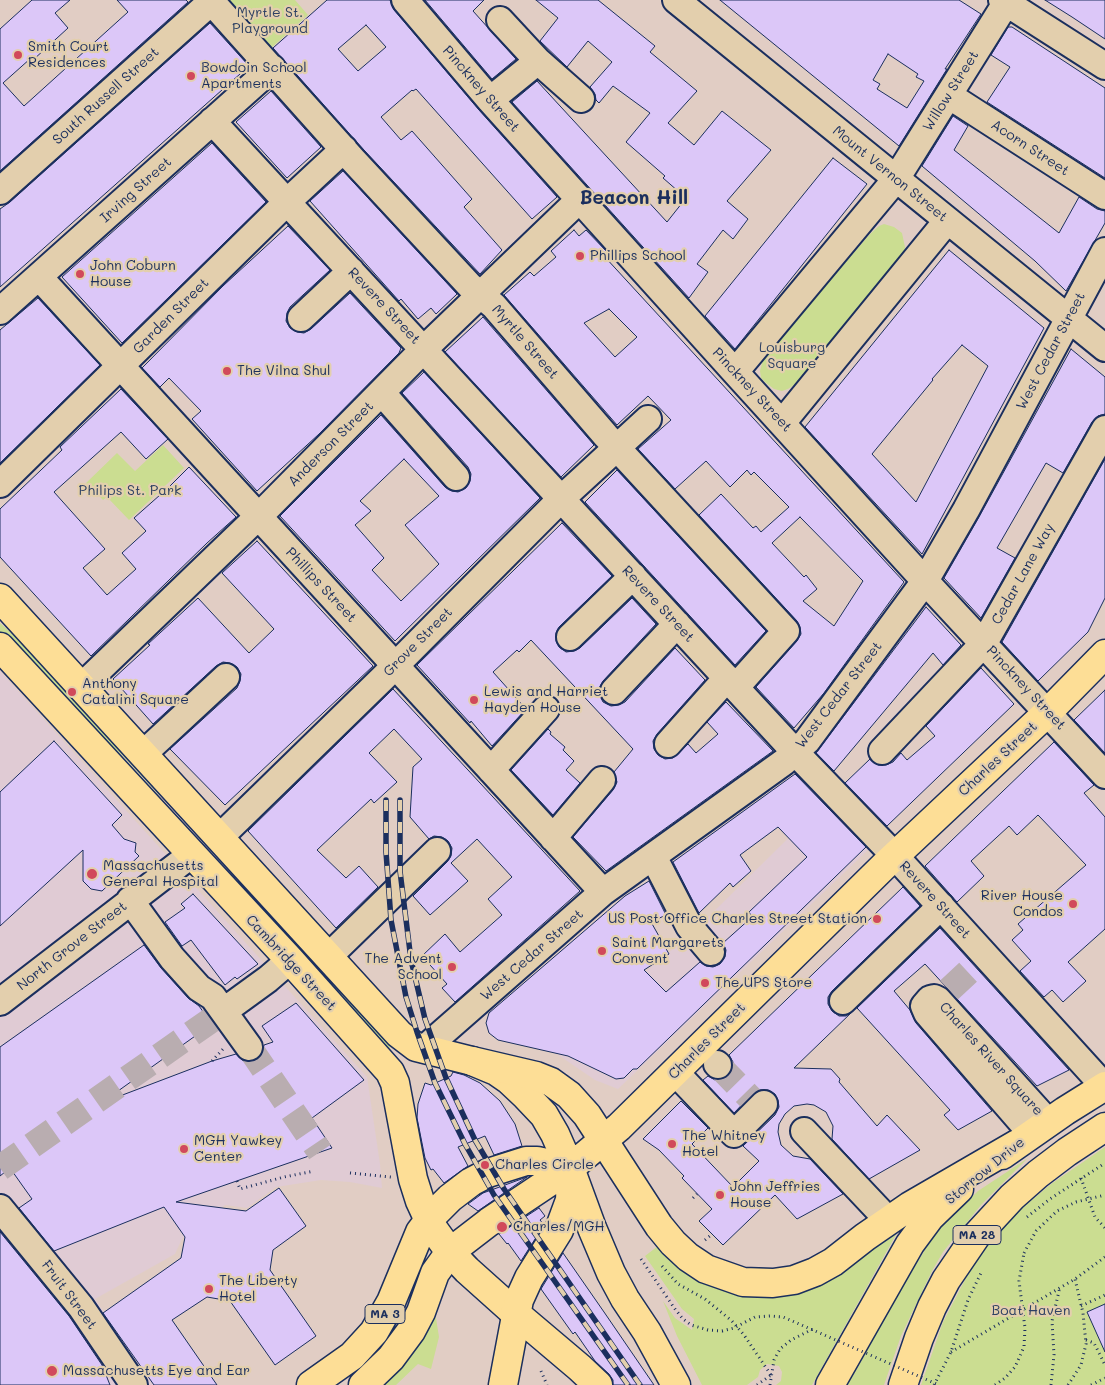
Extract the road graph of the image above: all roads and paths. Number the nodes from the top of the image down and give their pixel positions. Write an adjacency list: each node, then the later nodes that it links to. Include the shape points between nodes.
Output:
1 (405, 0): 10 (street, Pinckney Street)
2 (676, 0): 14 (street, Mount Vernon Street)
3 (211, 1): 8 (street, Myrtle Street); 15 (street, South Russell Street)
4 (1004, 1): 7 (street); 14 (street, Willow Street)
5 (500, 20): 6 (street)
6 (538, 61): 9 (street); 10 (street)
7 (1105, 66)
8 (272, 68): 12 (street, Irving Street); 13 (street, Myrtle Street)
9 (581, 99)
10 (490, 100): 17 (street, Pinckney Street)
11 (956, 100): 16 (street, Acorn Street)
12 (212, 121): 18 (street, Revere Street); 22 (street, Irving Street)
13 (344, 149): 18 (street, Garden Street); 23 (street, Myrtle Street)
14 (896, 179): 19 (street, Mount Vernon Street); 30 (street)
15 (0, 192)
16 (1105, 196)
17 (579, 200): 23 (street, Anderson Street); 30 (street, Pinckney Street)
18 (288, 202): 21 (street, Revere Street); 29 (street, Garden Street)
19 (947, 221): 26 (street, Mount Vernon Street); 33 (street)
20 (1105, 251): 26 (street, West Cedar Street)
21 (351, 271): 25 (street); 28 (street, Revere Street)
22 (39, 277): 24 (street, Irving Street); 29 (street, Phillips Street)
23 (480, 295): 28 (street, Anderson Street); 35 (street, Myrtle Street, via 494,306)
24 (0, 311)
25 (301, 318)
26 (1068, 318): 27 (street, Mount Vernon Street); 41 (street, West Cedar Street)
27 (1105, 348)
28 (424, 350): 31 (street, Anderson Street); 38 (street, Revere Street)
29 (120, 366): 37 (street, Garden Street); 39 (street, Phillips Street)
30 (735, 372): 33 (street, Pinckney Street)
31 (382, 393): 36 (street); 39 (street, Anderson Street)
32 (648, 419): 35 (street, Grove Street)
33 (782, 423): 41 (street, Pinckney Street)
34 (1105, 429): 45 (street, Cedar Lane Way)
35 (617, 447): 38 (street, Grove Street); 50 (street, Myrtle Street, via 786,631)
36 (456, 477)
37 (0, 484)
38 (562, 499): 40 (street, Revere Street); 48 (street, Grove Street)
39 (258, 516): 48 (street, Phillips Street); 51 (street, Anderson Street)
40 (633, 576): 43 (street, Revere Street); 44 (street)
41 (925, 581): 45 (street, Pinckney Street); 57 (street, West Cedar Street, via 807,742)
42 (0, 598): 51 (main road)
43 (677, 624): 50 (street, Revere Street); 52 (street)
44 (570, 637)
45 (984, 643): 54 (street, Pinckney Street); 56 (street, Cedar Lane Way)
46 (0, 647): 65 (main road, Cambridge Street)
47 (1105, 654): 54 (main road, Charles Street)
48 (394, 665): 59 (street, Phillips Street); 62 (street, Grove Street)
49 (226, 677): 58 (street)
50 (731, 682): 55 (street); 57 (street, Revere Street)
51 (81, 687): 58 (main road)
52 (614, 691)
53 (546, 709): 59 (street)
54 (1048, 712): 60 (street, Pinckney Street); 67 (main road, Charles Street)
55 (668, 744)
56 (882, 751)
57 (795, 752): 66 (street, West Cedar Street); 67 (street, Revere Street)
58 (143, 754): 62 (main road)
59 (491, 770): 63 (street, Phillips Street)
60 (1105, 775)
61 (602, 780): 63 (street)
62 (220, 837): 65 (main road); 72 (main road)
63 (553, 838): 68 (street, Phillips Street)
64 (437, 851): 72 (street)
65 (192, 854): 69 (street, North Grove Street); 73 (main road, Cambridge Street)
66 (653, 856): 68 (street, West Cedar Street); 71 (street, via 689,926)
67 (895, 856): 70 (street, Revere Street); 82 (main road, Charles Street)
68 (603, 892): 79 (street, West Cedar Street)
69 (130, 900): 76 (street, North Grove Street); 77 (street, via 172,958 199,988 213,996)
70 (940, 906): 75 (street); 83 (street, Revere Street, via 981,960)
71 (711, 952)
72 (328, 957): 79 (main road, via 404,1039)
73 (290, 960): 77 (street); 84 (main road, Cambridge Street, via 382,1062)
74 (944, 995): 88 (street, Charles River Square)
75 (843, 1001)
76 (0, 1002)
77 (224, 1011): 78 (street)
78 (237, 1047): 80 (path)
79 (424, 1049): 81 (main road); 84 (main road, via 398,1074)
80 (212, 1061)
81 (472, 1061): 89 (main road, via 536,1076 559,1087 580,1106); 91 (main road, via 503,1076 532,1102 552,1127)
82 (675, 1072): 85 (street, via 734,1134); 89 (main road, Charles Street)
83 (1104, 1086): 88 (main road, Storrow Drive)
84 (397, 1090): 102 (main road, Cambridge Street, via 413,1179)
85 (760, 1106)
86 (1105, 1127): 135 (main road, MA 28, via 1024,1186 968,1246 932,1307)
87 (804, 1131): 103 (street)
88 (1032, 1133): 103 (main road); 134 (main road, Storrow Drive, via 960,1188 924,1225 904,1254)
89 (604, 1142): 91 (main road, Charles Street); 103 (main road, via 672,1243 697,1264 733,1279 768,1283 804,1276 832,1262)
90 (1105, 1163): 95 (path)
91 (570, 1168): 102 (main road, MA 3, via 533,1161 497,1169 463,1188); 108 (main road, Charles Street, via 488,1222); 117 (main road, via 571,1190 567,1210 525,1286); 131 (main road, via 611,1273)
92 (314, 1171): 96 (path, via 240,1189)
93 (350, 1172): 94 (path)
94 (391, 1177)
95 (1081, 1178): 100 (path); 104 (path)
96 (237, 1181)
97 (698, 1194): 99 (path)
98 (1105, 1195): 100 (path)
99 (693, 1198)
100 (1089, 1199): 105 (path, via 1095,1218); 138 (path, bridge, via 1065,1206 1047,1218 1024,1253 1019,1281 1024,1347 1015,1367)
101 (0, 1208): 126 (street, Fruit Street, via 81,1307)
102 (429, 1220): 108 (main road, Cambridge Street); 127 (main road, MA 3, via 416,1239 374,1332 352,1356)
103 (888, 1220)
104 (1024, 1220)
105 (1105, 1228)
106 (712, 1234): 107 (path)
107 (706, 1240)
108 (450, 1252): 117 (main road, Cambridge Street); 128 (main road, Charles Street, via 435,1273 411,1332 391,1358)
109 (1105, 1257): 113 (path)
110 (641, 1258): 118 (path, bridge, via 680,1316 696,1327 722,1331 755,1317 770,1316 789,1319)
111 (661, 1264): 123 (path, via 678,1284 732,1321)
112 (983, 1269): 120 (path, via 968,1300)
113 (1075, 1279): 114 (path); 116 (path)
114 (1060, 1287): 120 (path); 139 (path, via 1052,1321 1054,1355)
115 (1105, 1295): 116 (path)
116 (1081, 1306): 119 (path)
117 (515, 1314): 124 (main road, Cambridge Street); 129 (main road)
118 (812, 1329): 123 (path, via 784,1345 776,1357); 137 (path, bridge)
119 (1086, 1340): 121 (path, via 1094,1343); 140 (path, via 1081,1365)
120 (951, 1352): 136 (path)
121 (1105, 1365)
122 (541, 1371): 130 (path)
123 (772, 1375): 132 (path); 133 (path)
124 (589, 1376)
125 (1105, 1378): 141 (path)
126 (134, 1385)
127 (312, 1385)
128 (363, 1385)
129 (503, 1385)
130 (547, 1385)
131 (676, 1385)
132 (757, 1385)
133 (770, 1385)
134 (830, 1385)
135 (903, 1385)
136 (934, 1385)
137 (939, 1385)
138 (995, 1385)
139 (1050, 1385)
140 (1068, 1385)
141 (1090, 1385)

